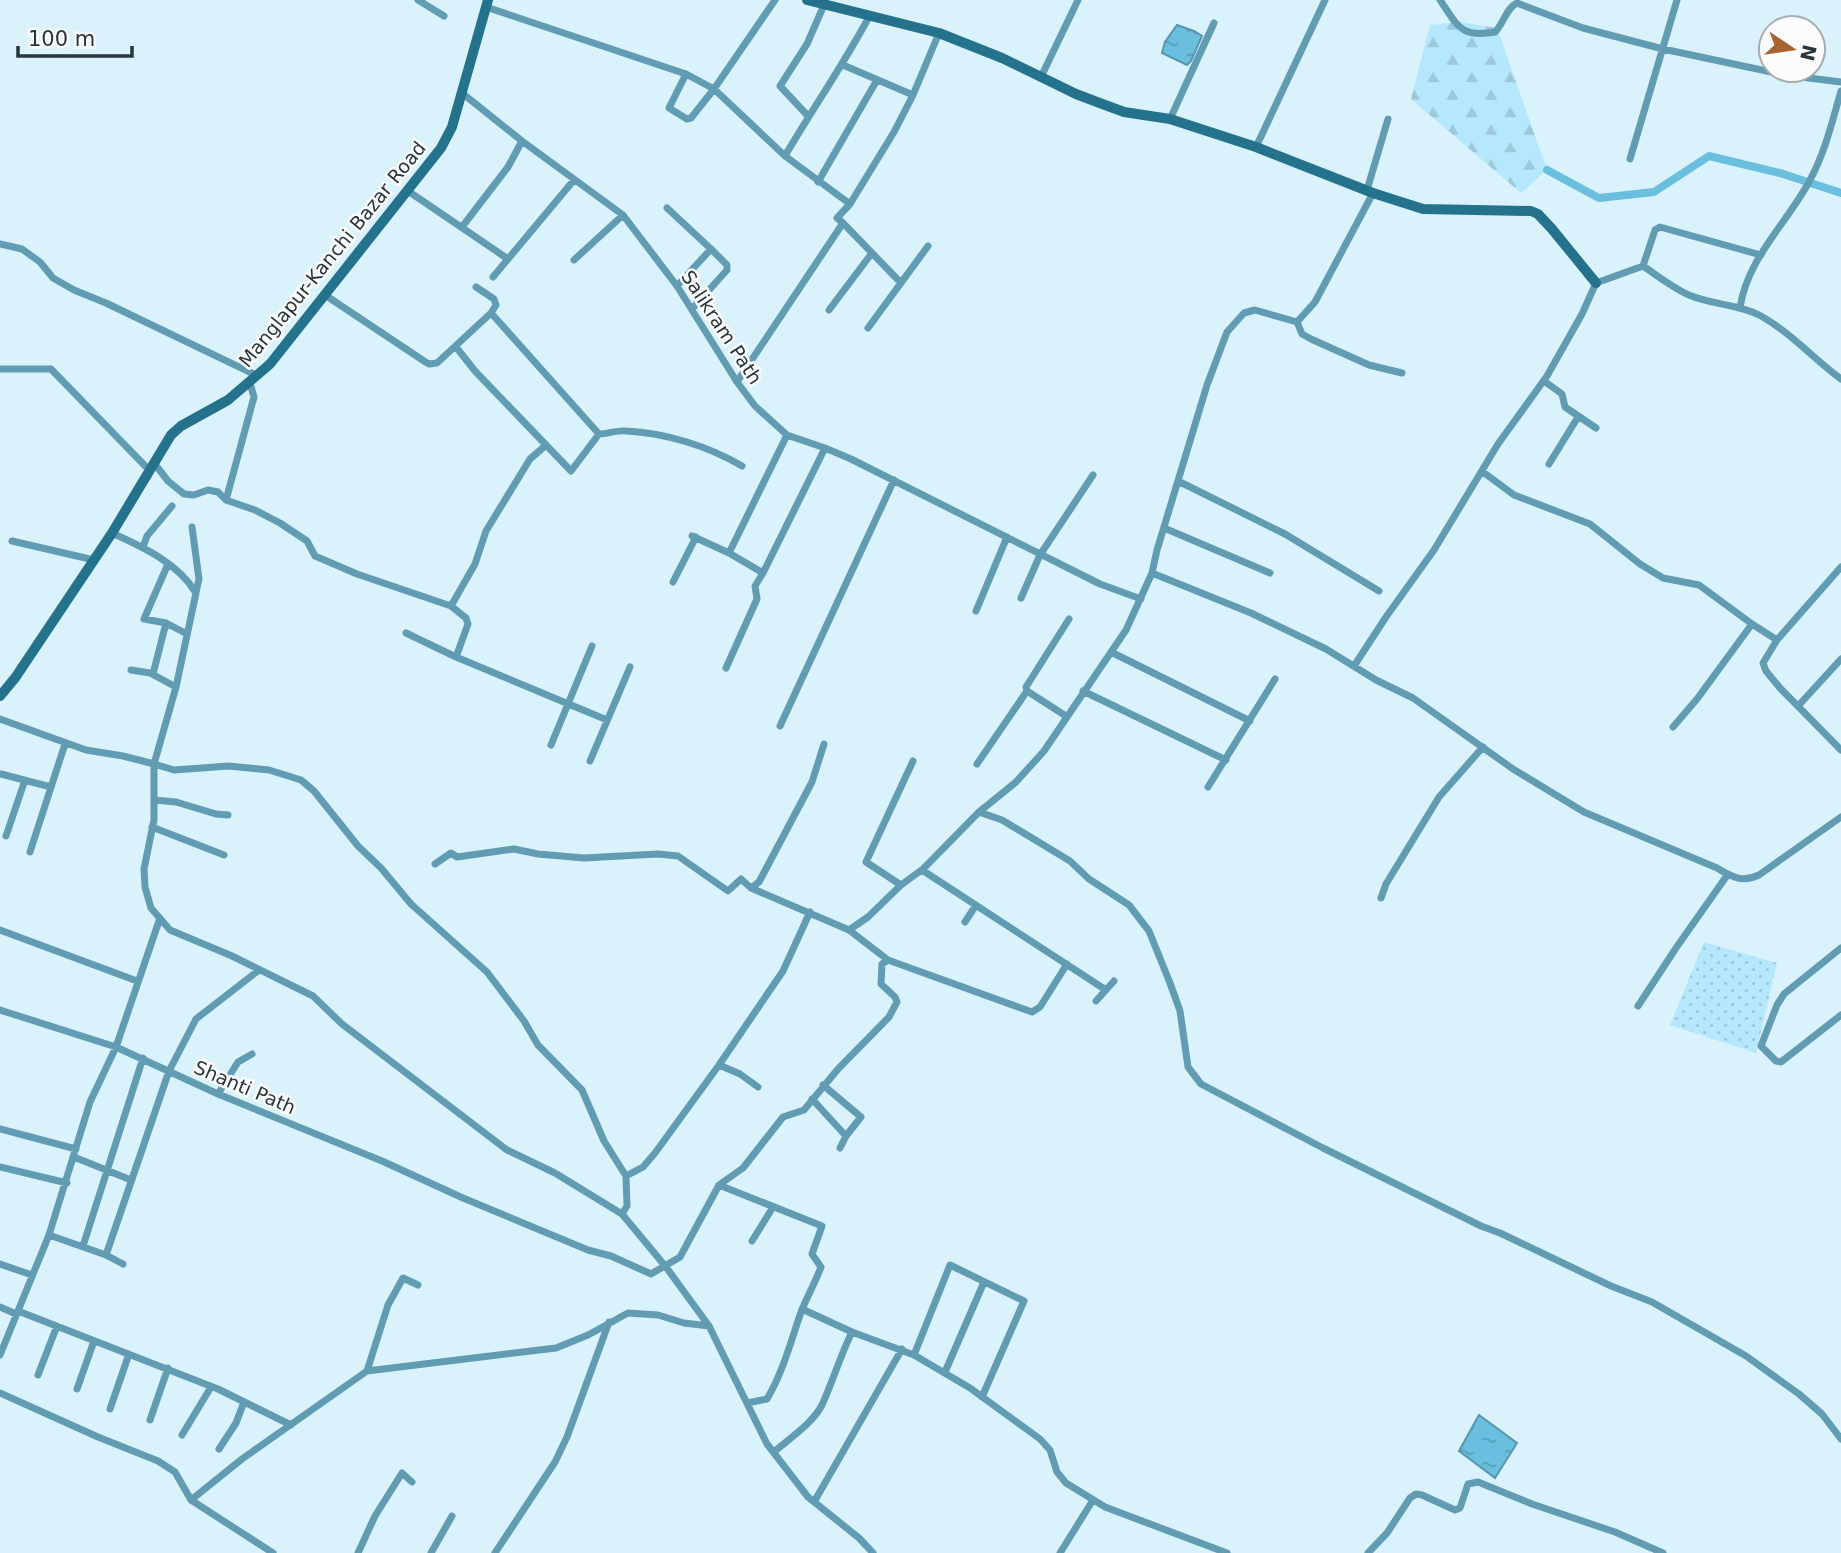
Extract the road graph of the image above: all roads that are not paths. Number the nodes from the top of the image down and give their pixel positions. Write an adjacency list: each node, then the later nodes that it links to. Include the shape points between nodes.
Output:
1 (418, 0): 11 (street)
2 (775, 0): 20 (street)
3 (807, 0): 9 (street)
4 (1078, 0): 17 (street)
5 (1325, 0): 28 (street)
6 (1440, 0): 14 (street, via 1465,32 1495,32 1517,3)
7 (1677, 0): 14 (street)
8 (487, 4): 16 (street); 22 (street, Manglapur-Kanchi Bazar Road)
9 (824, 5): 10 (street); 24 (street, via 807,44 780,86)
10 (870, 15): 13 (street); 15 (street)
11 (444, 16)
12 (1214, 23): 25 (street)
13 (939, 33): 17 (street); 23 (street)
14 (1663, 50): 19 (street); 30 (street)
15 (843, 65): 18 (street); 24 (street)
16 (686, 74): 20 (street); 20 (street, via 669,108 687,119)
17 (1041, 77): 25 (street, via 1124,112)
18 (877, 80): 23 (street); 32 (street)
19 (1841, 82)
20 (715, 89): 29 (street)
21 (1841, 91): 44 (street, via 1822,157)
22 (462, 93): 27 (street, Salikram Path); 33 (street, Manglapur-Kanchi Bazar Road, via 444,143)
23 (913, 95): 35 (street)
24 (808, 116): 29 (street)
25 (1170, 119): 28 (street)
26 (1388, 119): 34 (street)
27 (522, 141): 31 (street, Salikram Path); 39 (street)
28 (1256, 147): 34 (street)
29 (785, 156): 32 (street)
30 (1630, 159)
31 (574, 180): 37 (street, Salikram Path); 45 (street)
32 (818, 182): 35 (street)
33 (408, 191): 39 (street); 53 (street, Manglapur-Kanchi Bazar Road)
34 (1370, 192): 50 (street, via 1423,209 1531,211 1552,229); 58 (street, via 1315,302)
35 (850, 204): 38 (street, via 837,218)
36 (667, 208): 42 (street)
37 (623, 215): 46 (street); 51 (street, Salikram Path)
38 (843, 223): 43 (street); 66 (street)
39 (462, 227): 45 (street)
40 (0, 244): 64 (street, via 22,248 53,278 74,290)
41 (928, 246): 49 (street)
42 (710, 248): 51 (street); 55 (street, via 728,267)
43 (872, 253): 49 (street); 56 (street)
44 (1761, 255): 47 (street, via 1660,227); 54 (street)
45 (508, 259): 48 (street)
46 (574, 260)
47 (1643, 266): 50 (street); 54 (street, via 1687,294)
48 (493, 277)
49 (901, 283): 59 (street)
50 (1596, 283): 65 (street)
51 (677, 286): 55 (street, Salikram Path)
52 (476, 288): 57 (street, via 494,299)
53 (325, 295): 60 (street, via 429,364); 64 (street, Manglapur-Kanchi Bazar Road)
54 (1740, 308): 63 (street, via 1777,326)
55 (692, 309): 66 (street, Salikram Path)
56 (829, 310)
57 (491, 313): 60 (street); 69 (street)
58 (1297, 322): 62 (street, via 1302,334 1369,365); 79 (street, via 1255,310 1244,313 1227,332)
59 (868, 328)
60 (456, 347): 71 (street)
61 (0, 369): 75 (street, via 51,369)
62 (1402, 373)
63 (1841, 379)
64 (254, 380): 75 (street, Manglapur-Kanchi Bazar Road, via 181,426); 80 (street, via 254,397)
65 (1544, 381): 67 (street, via 1560,391 1565,407); 76 (street)
66 (737, 382): 70 (street, Salikram Path)
67 (1578, 417): 68 (street); 73 (street)
68 (1596, 428)
69 (599, 434): 71 (street, via 571,471); 74 (street, via 623,430 659,436 719,452)
70 (787, 435): 72 (street, Salikram Path); 88 (street)
71 (545, 446): 101 (street, via 530,459 486,531 475,564)
72 (825, 448): 78 (street, Salikram Path); 93 (street)
73 (1549, 464)
74 (742, 466)
75 (152, 467): 80 (street, via 184,494 208,490); 84 (street, Manglapur-Kanchi Bazar Road)
76 (1483, 472): 105 (street, via 1514,495 1590,524 1663,578 1699,585); 113 (street)
77 (1093, 475): 89 (street)
78 (894, 480): 85 (street, Salikram Path); 129 (street)
79 (1178, 481): 83 (street); 97 (street, via 1285,534)
80 (226, 500): 101 (street, via 280,523 307,541 315,556)
81 (172, 506): 87 (street)
82 (192, 527): 98 (street, via 198,579)
83 (1164, 528): 94 (street); 95 (street)
84 (112, 533): 87 (street); 90 (street, Manglapur-Kanchi Bazar Road)
85 (1007, 537): 89 (street, Salikram Path); 102 (street)
86 (12, 541): 90 (street)
87 (143, 547): 91 (street)
88 (729, 553): 93 (street); 96 (street, via 694,537)
89 (1040, 555): 99 (street); 100 (street, Salikram Path)
90 (94, 560): 122 (street, Manglapur-Kanchi Bazar Road)
91 (168, 564): 98 (street, via 188,580); 104 (street, via 144,619)
92 (1841, 567): 108 (street)
93 (763, 573): 115 (street, via 755,586 757,599)
94 (1152, 573): 100 (street); 113 (street, via 1281,627)
95 (1270, 573)
96 (673, 582)
97 (1379, 591)
98 (195, 593): 107 (street)
99 (1021, 598)
100 (1141, 599): 110 (street)
101 (451, 606): 111 (street, via 468,624)
102 (976, 611)
103 (1069, 620): 120 (street)
104 (166, 623): 107 (street); 117 (street)
105 (1752, 624): 108 (street); 130 (street)
106 (406, 633): 111 (street)
107 (187, 634): 119 (street)
108 (1777, 640): 124 (street, via 1763,663)
109 (593, 646): 123 (street)
110 (1111, 652): 121 (street); 128 (street)
111 (456, 657): 123 (street)
112 (1841, 659): 124 (street)
113 (1354, 666): 135 (street, via 1413,698)
114 (630, 667): 127 (street)
115 (726, 668)
116 (131, 670): 117 (street)
117 (153, 674): 119 (street)
118 (1275, 679): 128 (street)
119 (176, 687): 139 (street)
120 (1027, 691): 125 (street); 140 (street)
121 (1083, 691): 125 (street); 136 (street)
122 (0, 695)
123 (568, 703): 127 (street); 133 (street)
124 (1799, 705): 134 (street, via 1820,731)
125 (1066, 716): 146 (street, via 1044,751 1016,782)
126 (0, 719): 131 (street)
127 (607, 720): 137 (street)
128 (1250, 721): 136 (street)
129 (780, 726)
130 (1673, 727)
131 (65, 744): 139 (street); 143 (street)
132 (824, 744): 157 (street, via 812,782 759,882)
133 (551, 745)
134 (1840, 746)
135 (1483, 747): 155 (street, via 1584,813); 158 (street, via 1434,804)
136 (1226, 760): 144 (street)
137 (590, 761)
138 (913, 761): 156 (street, via 866,862)
139 (154, 764): 145 (street); 191 (street, via 174,770 244,767 302,780 411,904 487,972 538,1045 582,1090 604,1141)
140 (977, 764)
141 (1, 774): 142 (street)
142 (25, 780): 143 (street); 150 (street)
143 (51, 787): 151 (street)
144 (1208, 787)
145 (154, 800): 147 (street); 149 (street)
146 (979, 812): 154 (street); 233 (street, via 1002,820 1070,860 1089,879 1129,905 1149,931 1170,983 1180,1011 1188,1067 1200,1084 1481,1226 1654,1304 1772,1373 1822,1414)
147 (228, 815)
148 (1841, 817): 155 (street, via 1759,875 1744,880)
149 (152, 827): 152 (street); 161 (street, via 145,887 151,908)
150 (6, 836)
151 (30, 852)
152 (224, 855)
153 (435, 863): 157 (street, via 451,853 457,857 514,849 584,859 658,854 678,856 728,891 741,879)
154 (922, 870): 156 (street); 159 (street)
155 (1728, 874): 173 (street)
156 (901, 885): 164 (street)
157 (751, 888): 160 (street)
158 (1381, 898)
159 (976, 905): 162 (street); 167 (street)
160 (810, 912): 164 (street); 179 (street, via 783,971)
161 (160, 918): 168 (street, via 170,930); 169 (street)
162 (965, 922)
163 (0, 930): 169 (street)
164 (849, 930): 166 (street)
165 (1841, 948): 175 (street, via 1784,994 1761,1046 1781,1062)
166 (888, 960): 167 (street, via 1032,1012 1040,1007); 181 (street, via 882,964 881,984 897,1002 889,1017)
167 (1067, 964): 171 (street)
168 (259, 970): 180 (street, via 196,1019); 196 (street, via 313,996 342,1024 508,1150)
169 (138, 981): 176 (street)
170 (1114, 981): 171 (street)
171 (1106, 990): 172 (street)
172 (1096, 1002)
173 (1638, 1006)
174 (0, 1010): 176 (street, Shanti Path)
175 (1841, 1015)
176 (116, 1047): 178 (street, Shanti Path); 188 (street, via 90,1102)
177 (252, 1054): 183 (street, via 238,1062)
178 (143, 1058): 180 (street, Shanti Path); 190 (street)
179 (719, 1065): 182 (street); 191 (street, via 655,1153 643,1167)
180 (169, 1071): 183 (street, Shanti Path); 192 (street)
181 (823, 1086): 184 (street); 186 (street, via 862,1117)
182 (758, 1087)
183 (218, 1094): 203 (street, Shanti Path, via 588,1250 651,1274)
184 (812, 1099): 186 (street); 194 (street, via 804,1110 783,1118 743,1168)
185 (0, 1129): 188 (street)
186 (846, 1136): 187 (street)
187 (840, 1148)
188 (75, 1153): 190 (street); 193 (street)
189 (0, 1167): 193 (street)
190 (107, 1170): 192 (street); 199 (street)
191 (626, 1176): 196 (street, via 627,1206)
192 (131, 1180): 200 (street)
193 (67, 1183): 197 (street)
194 (719, 1185): 195 (street); 203 (street, via 680,1257)
195 (773, 1207): 198 (street); 208 (street, via 822,1226 812,1254 821,1267)
196 (622, 1214): 203 (street)
197 (49, 1235): 199 (street); 204 (street)
198 (752, 1241)
199 (83, 1246): 200 (street)
200 (106, 1255): 202 (street)
201 (0, 1264): 204 (street)
202 (123, 1265)
203 (666, 1267): 212 (street)
204 (32, 1276): 209 (street)
205 (984, 1282): 218 (street, via 950,1265); 221 (street); 226 (street, via 1024,1301)
206 (418, 1285): 220 (street, via 403,1278 388,1305)
207 (0, 1307): 209 (street)
208 (803, 1309): 213 (street); 228 (street, via 770,1394 767,1399)
209 (17, 1312): 211 (street); 217 (street)
210 (609, 1322): 212 (street, via 628,1313 658,1314); 220 (street, via 556,1348); 245 (street, via 555,1462)
211 (57, 1326): 214 (street); 222 (street)
212 (709, 1326): 228 (street)
213 (852, 1332): 215 (street); 235 (street, via 821,1407)
214 (94, 1341): 216 (street); 224 (street)
215 (902, 1349): 218 (street); 239 (street)
216 (130, 1354): 219 (street); 229 (street)
217 (0, 1355)
218 (914, 1355): 221 (street)
219 (168, 1368): 223 (street); 230 (street)
220 (367, 1371): 231 (street)
221 (945, 1372): 226 (street)
222 (38, 1374)
223 (211, 1387): 227 (street); 232 (street)
224 (77, 1389)
225 (0, 1393): 237 (street, via 158,1461 175,1472)
226 (982, 1398): 238 (street, via 1040,1439 1061,1477)
227 (244, 1402): 231 (street); 234 (street)
228 (747, 1403): 235 (street)
229 (110, 1409)
230 (150, 1420)
231 (291, 1425): 237 (street)
232 (182, 1435)
233 (1841, 1438)
234 (219, 1449)
235 (774, 1452): 239 (street)
236 (412, 1482): 243 (street, via 402,1473)
237 (191, 1500): 242 (street)
238 (1093, 1500): 247 (street); 248 (street, via 1126,1517)
239 (814, 1502): 246 (street)
240 (452, 1516): 244 (street)
241 (1641, 1545): 249 (street, via 1478,1482 1468,1484 1460,1508 1455,1510 1416,1494); 250 (street); 251 (street)
242 (273, 1553)
243 (358, 1553)
244 (431, 1553)
245 (495, 1553)
246 (873, 1553)
247 (1060, 1553)
248 (1227, 1553)
249 (1368, 1553)
250 (1637, 1553)
251 (1663, 1553)

